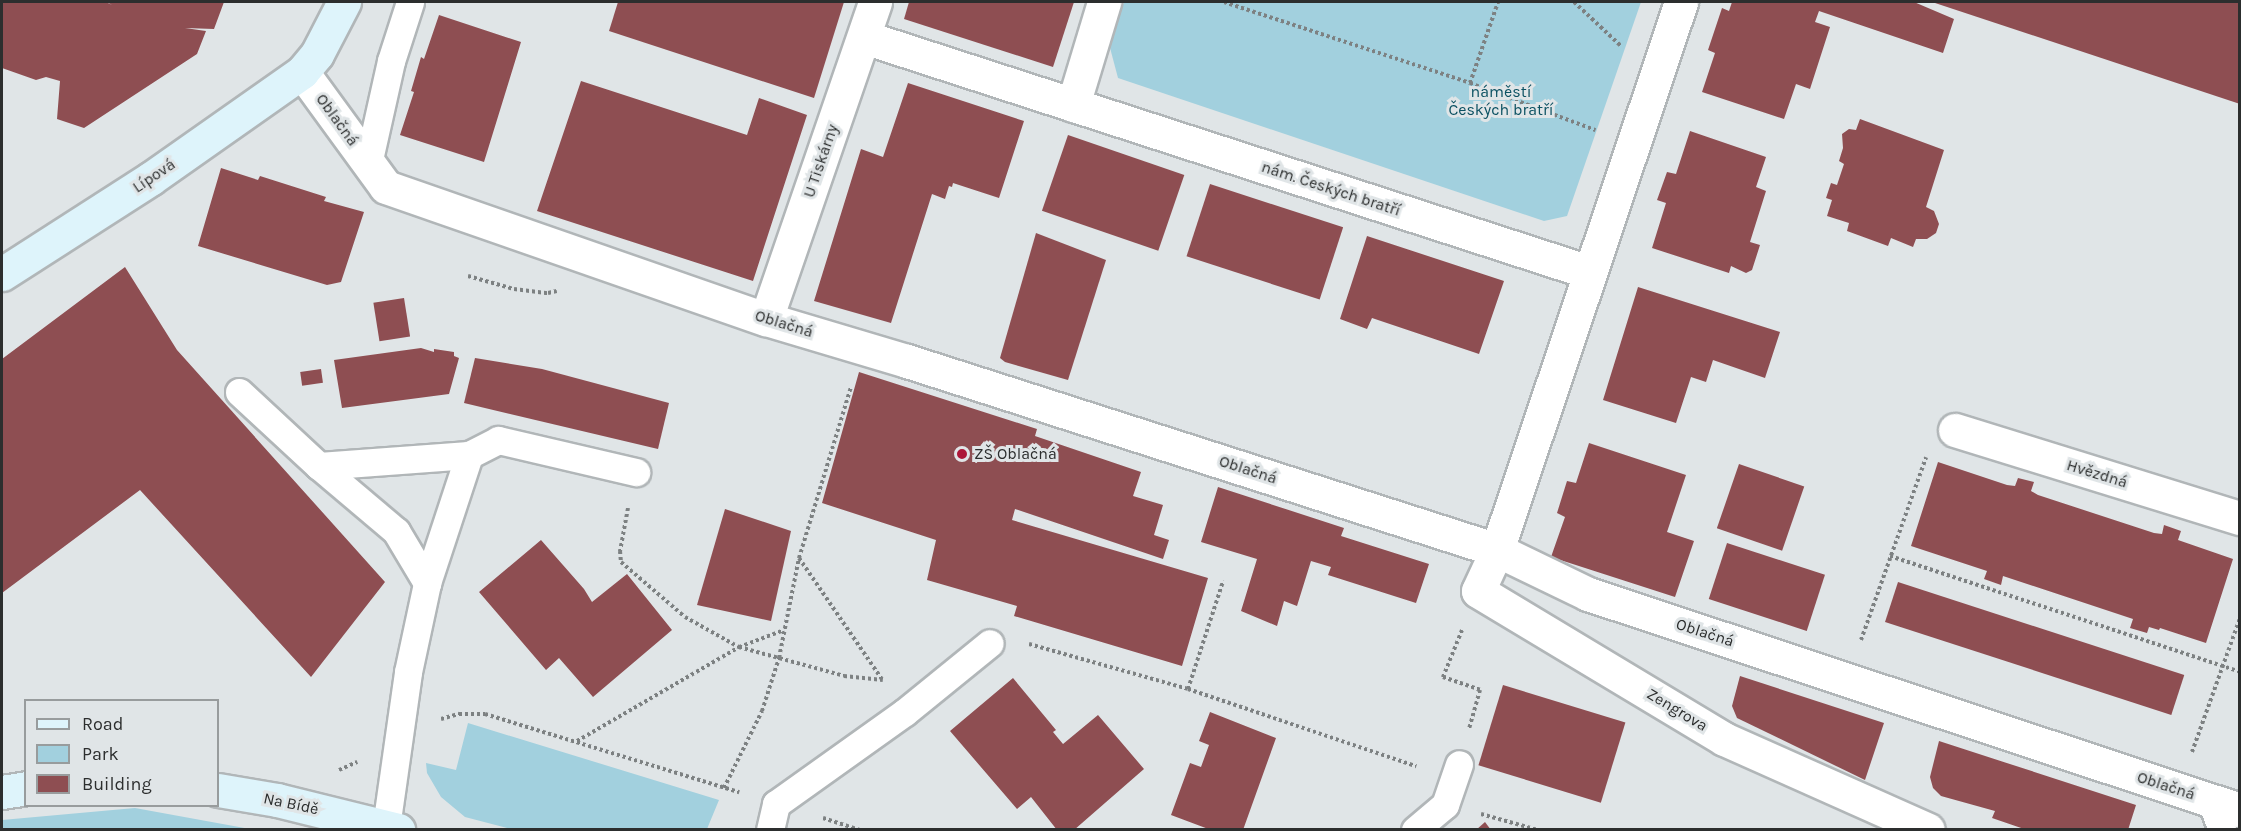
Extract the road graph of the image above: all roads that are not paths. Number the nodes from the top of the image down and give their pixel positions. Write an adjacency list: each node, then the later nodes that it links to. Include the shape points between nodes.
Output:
1 (344, 2): 7 (street, Lípová, via 317,54)
2 (410, 2): 9 (lane, via 391,61)
3 (875, 2): 6 (street, U Tiskárny)
4 (1104, 2): 8 (street)
5 (1681, 2): 10 (street)
6 (864, 37): 8 (street, nám. Českých bratří); 12 (street, U Tiskárny)
7 (302, 72): 9 (street, Oblačná); 11 (street, Lípová, via 150,179)
8 (1073, 105): 10 (street, nám. Českých bratří)
9 (368, 164): 12 (street, Oblačná, via 386,187)
10 (1589, 272): 19 (street)
11 (2, 274)
12 (766, 319): 19 (street, Oblačná)
13 (239, 392): 16 (lane)
14 (1955, 430): 18 (street, Hvězdná)
15 (469, 456): 16 (lane); 17 (lane, via 498,440); 20 (lane)
16 (319, 466): 20 (lane, via 396,531)
17 (636, 472)
18 (2240, 518)
19 (1497, 550): 26 (street, Oblačná, via 1588,594 2178,790); 30 (street, Zengrova, via 1478,591 1724,738)
20 (427, 583): 27 (lane, via 408,672)
21 (990, 643): 28 (lane, via 905,712 776,804)
22 (1457, 771): 29 (lane, via 1445,805)
23 (24, 788): 25 (street)
24 (219, 790): 27 (street, Na Bídě)
25 (2, 792)
26 (2224, 814)
27 (392, 828)
28 (770, 830)
29 (1415, 830)
30 (1928, 830)

